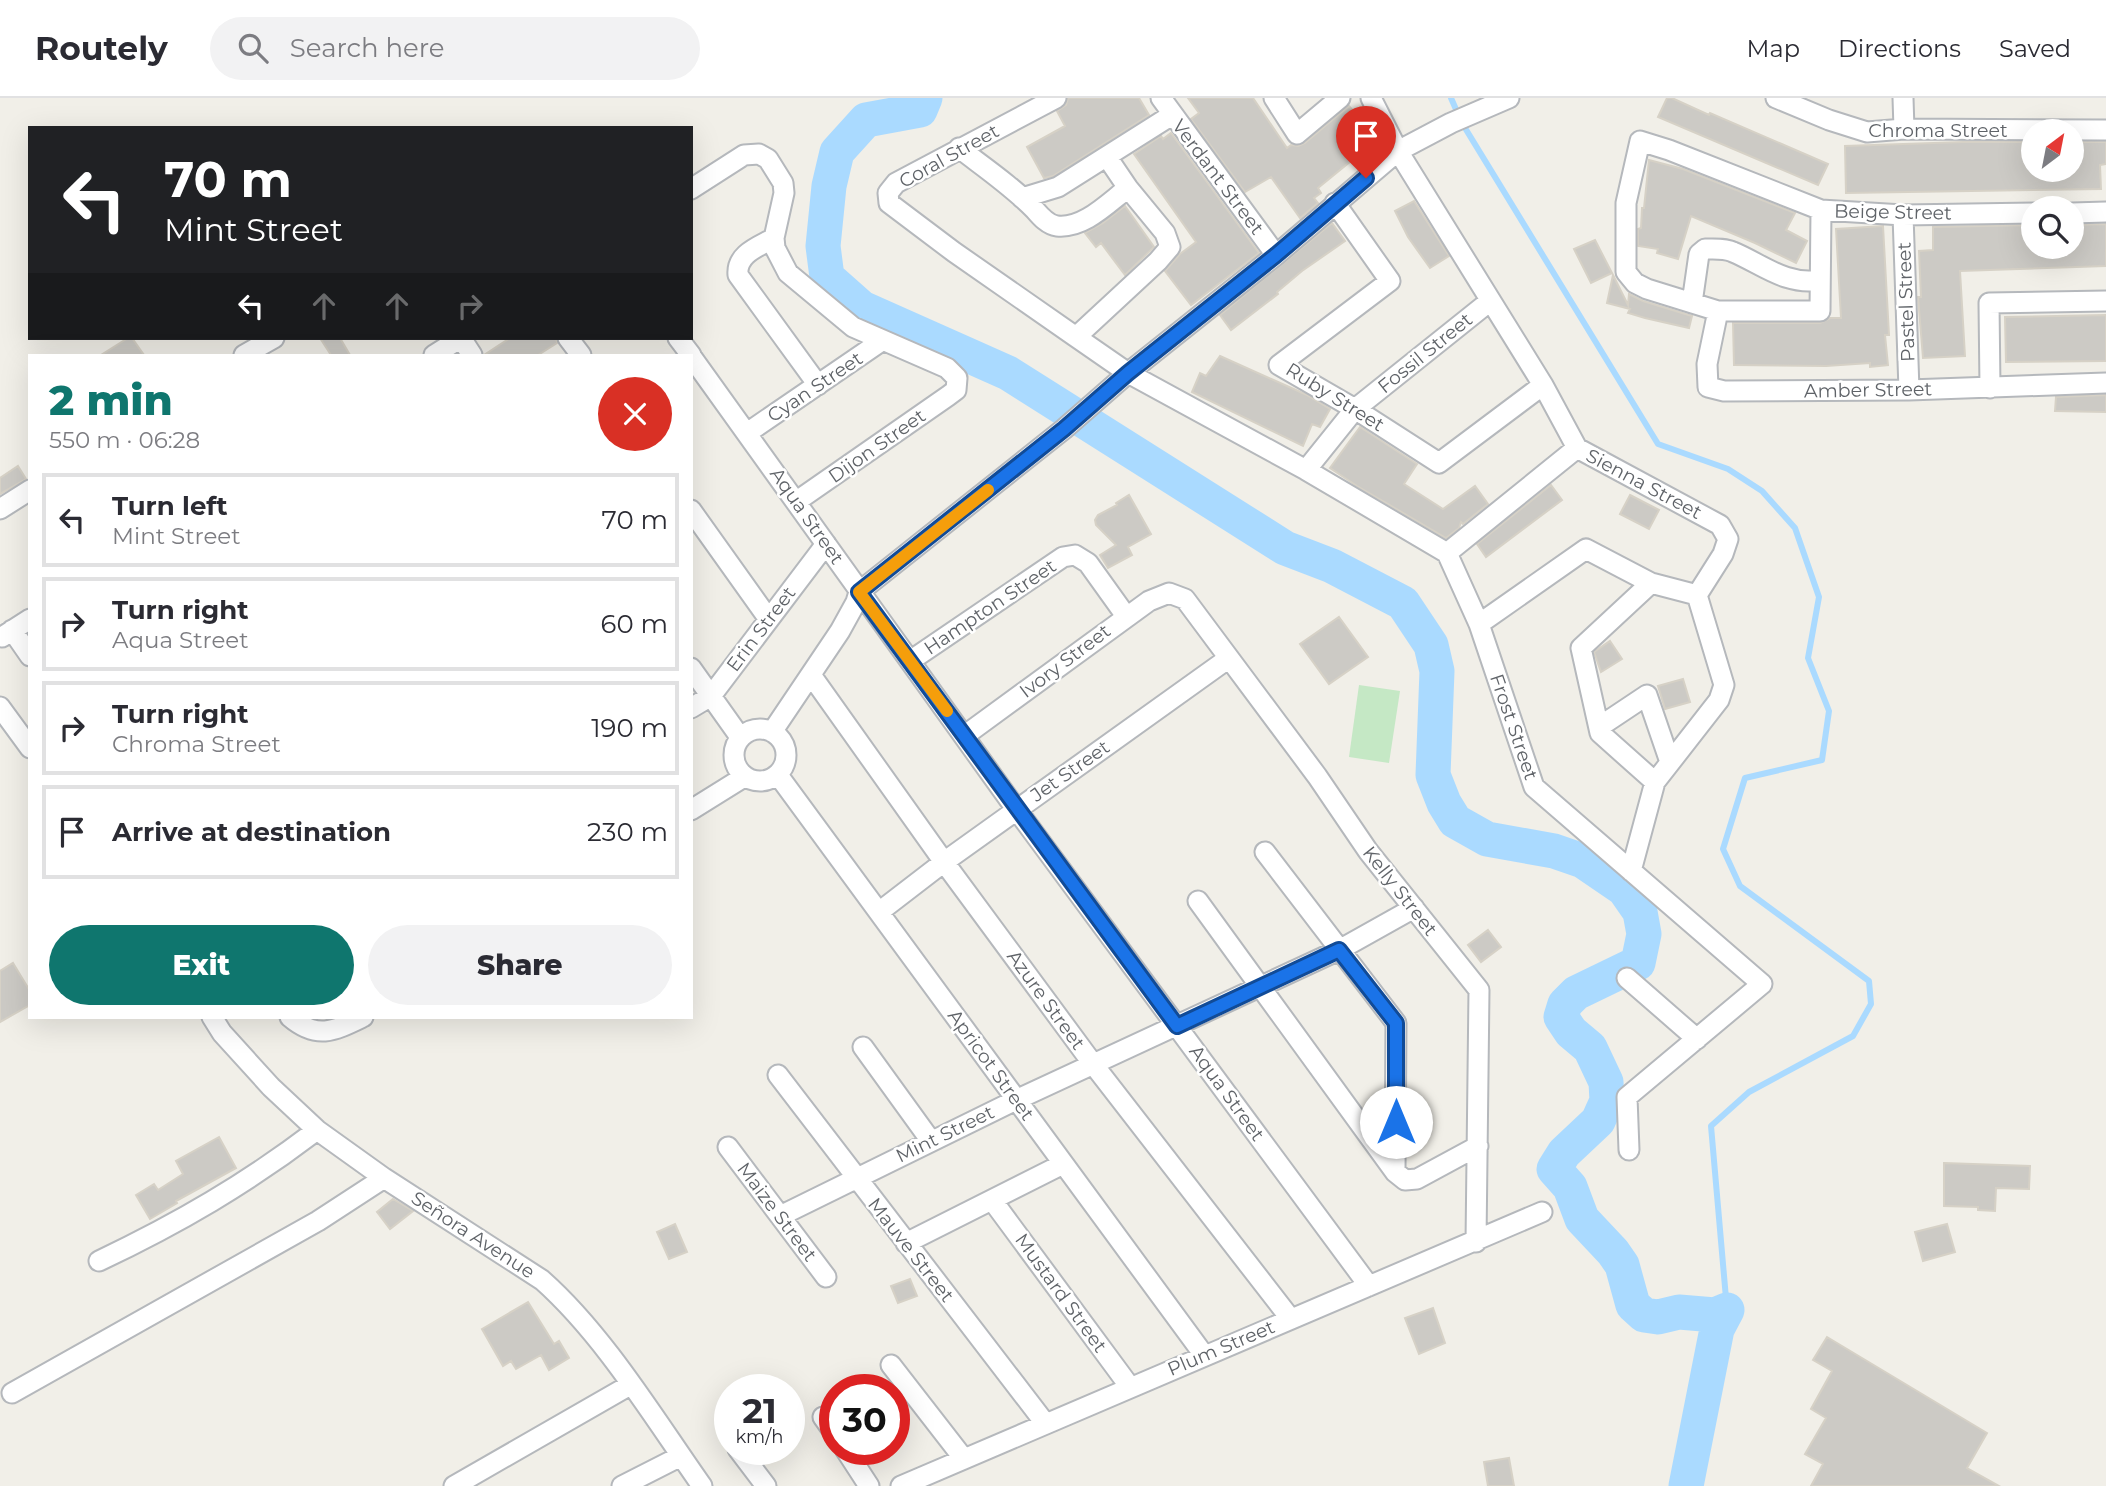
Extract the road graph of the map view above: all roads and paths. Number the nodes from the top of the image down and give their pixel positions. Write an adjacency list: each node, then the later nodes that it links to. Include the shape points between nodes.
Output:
1 (1056, 98): 12 (street, Coral Street)
2 (1161, 98): 9 (street, Verdant Street)
3 (1274, 98): 4 (street, via 1297,134)
4 (1340, 98)
5 (1371, 98): 13 (street, Sienna Street)
6 (1509, 98): 13 (street)
7 (1776, 98): 10 (street, Chroma Street, via 1867,132)
8 (1903, 98): 10 (street)
9 (1172, 115): 14 (street); 25 (street, Verdant Street)
10 (1904, 129): 11 (street, Chroma Street)
11 (2106, 130)
12 (959, 148): 17 (street); 31 (street, Coral Street, via 896,183 888,192 889,203)
13 (1398, 151): 18 (street); 27 (street, Sienna Street)
14 (1107, 157): 16 (street); 17 (street, via 1058,187)
15 (693, 188): 24 (street, via 744,155 760,154 780,177 784,192)
16 (1128, 188): 17 (street, via 1090,217 1056,226); 31 (street, via 1165,233 1170,247)
17 (1022, 198)
18 (1335, 203): 25 (street); 46 (street, Ruby Street, via 1390,281 1279,365)
19 (1821, 210): 23 (street, Beige Street); 26 (street); 29 (street, Beige Street, via 1640,141 1626,203 1626,272 1647,289)
20 (2106, 212): 22 (street)
21 (2021, 213): 23 (street, Beige Street)
22 (2084, 213)
23 (1903, 215): 45 (street, Pastel Street)
24 (774, 238): 35 (street, via 788,273 838,317); 42 (street, via 740,260 738,275)
25 (1276, 255): 40 (street)
26 (1820, 280): 29 (street, via 1793,280 1731,250 1705,249 1699,254); 30 (street, via 1820,311)
27 (1490, 301): 43 (street, Sienna Street); 46 (street, Fossil Street)
28 (2106, 301): 44 (street, via 1989,303)
29 (1692, 303): 30 (street)
30 (1718, 311): 45 (street, Amber Street, via 1707,364 1708,387 1746,392)
31 (1076, 337): 40 (street)
32 (270, 340): 36 (street)
33 (458, 340): 37 (street)
34 (570, 340): 38 (street)
35 (883, 340): 42 (street, Cyan Street); 51 (street, Dijon Street, via 952,372 956,390)
36 (246, 354)
37 (436, 354)
38 (580, 354)
39 (693, 359): 47 (street, Aqua Street)
40 (1128, 373): 49 (street); 57 (street)
41 (2106, 383): 44 (street, Amber Street)
42 (818, 385): 47 (street, Cyan Street)
43 (1543, 385): 46 (street, Ruby Street, via 1439,463); 48 (street, Sienna Street)
44 (1990, 388): 45 (street, Amber Street)
45 (1909, 390)
46 (1355, 409): 49 (street, Fossil Street)
47 (747, 433): 51 (street, Aqua Street)
48 (1577, 448): 55 (street); 59 (street, Sienna Street, via 1720,525 1728,539 1723,554)
49 (1306, 470): 55 (street)
50 (28, 491): 52 (street)
51 (797, 501): 54 (street, Aqua Street)
52 (0, 509)
53 (693, 513): 61 (street)
54 (827, 544): 57 (street, Aqua Street); 61 (street, Erin Street)
55 (1447, 553): 63 (street, Frost Street)
56 (1651, 583): 59 (street); 63 (street, via 1586,549); 72 (street, via 1581,648)
57 (859, 592): 66 (street, Aqua Street); 68 (street)
58 (1169, 593): 60 (street, Ivory Street); 65 (street, Kelly Street, via 1185,599)
59 (1696, 595): 77 (street, via 1724,685 1719,700)
60 (1126, 616): 66 (street, Hampton Street, via 1088,563 1075,555 1063,557); 74 (street, Ivory Street)
61 (768, 618): 69 (street, Erin Street)
62 (28, 620): 64 (street, via 7,633)
63 (1479, 624): 85 (street, Frost Street, via 1534,787)
64 (28, 654)
65 (1229, 658): 82 (street, Jet Street); 87 (street, Kelly Street)
66 (910, 662): 74 (street, Aqua Street)
67 (693, 671): 69 (street)
68 (811, 675): 73 (street); 84 (street, Azure Street)
69 (711, 696): 71 (street, Erin Street); 75 (street)
70 (0, 707): 76 (street)
71 (693, 708)
72 (1599, 727): 77 (street, via 1647,695); 80 (street, via 1600,733)
73 (772, 732): 75 (street, via 755,729); 78 (street, via 780,738 786,754)
74 (964, 736): 82 (street, Aqua Street)
75 (740, 737): 79 (street, via 733,760)
76 (28, 745)
77 (1670, 762): 80 (street)
78 (778, 775): 79 (street, via 757,782); 88 (street, Apricot Street)
79 (744, 777): 81 (street)
80 (1656, 782): 85 (street)
81 (693, 809)
82 (1016, 809): 84 (street, Jet Street); 95 (street, Aqua Street)
83 (1265, 852): 89 (street)
84 (944, 862): 88 (street, Jet Street); 98 (street, Azure Street)
85 (1631, 871): 96 (street, Frost Street, via 1762,984)
86 (1198, 901): 91 (street)
87 (1413, 908): 89 (street, Mint Street); 103 (street, Kelly Street, via 1479,990)
88 (879, 912): 100 (street, Apricot Street)
89 (1339, 950): 91 (street, Mint Street); 107 (street, via 1396,1023)
90 (1627, 978): 96 (street)
91 (1259, 986): 95 (street, Mint Street); 107 (street)
92 (213, 1019): 101 (street, Señora Avenue, via 271,1087)
93 (359, 1019): 94 (street, via 321,1033)
94 (295, 1021)
95 (1177, 1026): 98 (street, Mint Street); 117 (street, Aqua Street)
96 (1697, 1039): 105 (street, Frost Street, via 1628,1097)
97 (863, 1046): 102 (street)
98 (1093, 1064): 100 (street, Mint Street); 118 (street, Azure Street)
99 (778, 1075): 109 (street, Mauve Street)
100 (1016, 1100): 102 (street, Mint Street); 106 (street, Apricot Street)
101 (317, 1130): 108 (street, Señora Avenue); 115 (street, via 206,1207)
102 (932, 1141): 109 (street, Mint Street)
103 (1478, 1146): 107 (street, via 1417,1179 1405,1180); 113 (street, Kelly Street)
104 (728, 1147): 112 (street, Maize Street)
105 (1629, 1150)
106 (1063, 1164): 110 (street); 119 (street, Apricot Street)
107 (1395, 1172)
108 (384, 1178): 121 (street, Señora Avenue, via 542,1280 587,1325); 123 (street)
109 (856, 1178): 112 (street, Mint Street); 114 (street, Mauve Street)
110 (992, 1200): 114 (street); 122 (street, Mustard Street)
111 (1542, 1212): 113 (street, Plum Street)
112 (780, 1216): 116 (street, Maize Street)
113 (1476, 1242): 117 (street, Plum Street)
114 (906, 1243): 124 (street, Mauve Street)
115 (99, 1261)
116 (826, 1277)
117 (1369, 1286): 118 (street, Plum Street)
118 (1290, 1318): 119 (street, Plum Street)
119 (1204, 1355): 122 (street, Plum Street)
120 (891, 1365): 126 (street)
121 (630, 1385): 125 (street, Señora Avenue); 129 (street)
122 (1129, 1387): 124 (street, Plum Street)
123 (12, 1393)
124 (1045, 1423): 126 (street, Plum Street)
125 (681, 1456): 130 (street); 131 (street, Señora Avenue)
126 (964, 1459): 134 (street, Plum Street)
127 (750, 1465): 132 (street)
128 (855, 1465): 133 (street)
129 (454, 1486)
130 (622, 1486)
131 (702, 1486)
132 (766, 1486)
133 (869, 1486)
134 (901, 1486)

